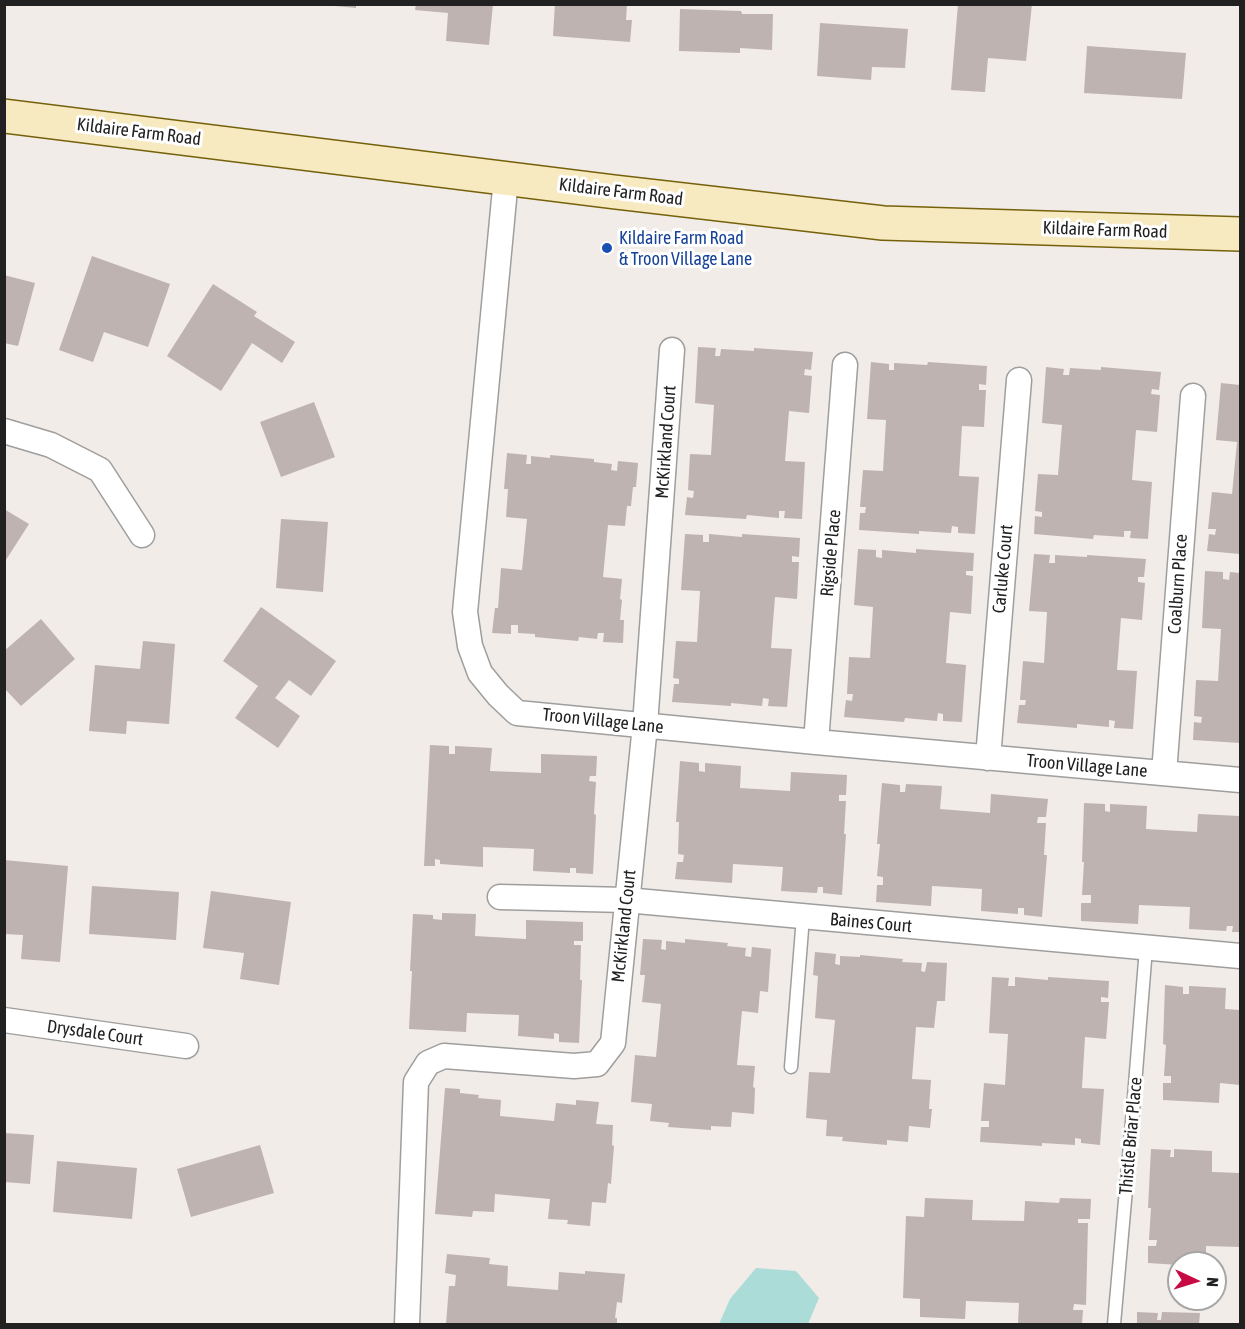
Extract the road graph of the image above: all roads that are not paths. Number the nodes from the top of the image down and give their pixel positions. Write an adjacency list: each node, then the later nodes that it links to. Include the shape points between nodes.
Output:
1 (4, 116): 2 (main road, Kildaire Farm Road)
2 (506, 178): 3 (main road, Kildaire Farm Road, via 883,223); 10 (street, Troon Village Lane, via 465,612 470,646 480,673 517,713)
3 (1240, 234)
4 (672, 350): 10 (street, McKirkland Court)
5 (845, 365): 11 (street, Rigside Place)
6 (1019, 380): 12 (street, Carluke Court)
7 (1193, 396): 13 (street, Coalburn Place)
8 (4, 430): 9 (street, via 51,445 100,470)
9 (142, 535)
10 (645, 725): 11 (street, Troon Village Lane); 16 (street, McKirkland Court)
11 (816, 742): 12 (street, Troon Village Lane)
12 (988, 758): 13 (street, Troon Village Lane)
13 (1164, 773): 14 (street, Troon Village Lane)
14 (1240, 780)
15 (500, 897): 16 (street, Baines Court)
16 (626, 900): 17 (street, Baines Court); 23 (street, McKirkland Court, via 613,1042 597,1064 574,1066 444,1056 428,1063 416,1082)
17 (803, 917): 18 (street, Baines Court); 22 (lane)
18 (1146, 948): 19 (street, Baines Court); 24 (lane, Thistle Briar Place)
19 (1240, 956)
20 (4, 1020): 21 (street, Drysdale Court)
21 (186, 1046)
22 (791, 1067)
23 (407, 1324)
24 (1114, 1324)

